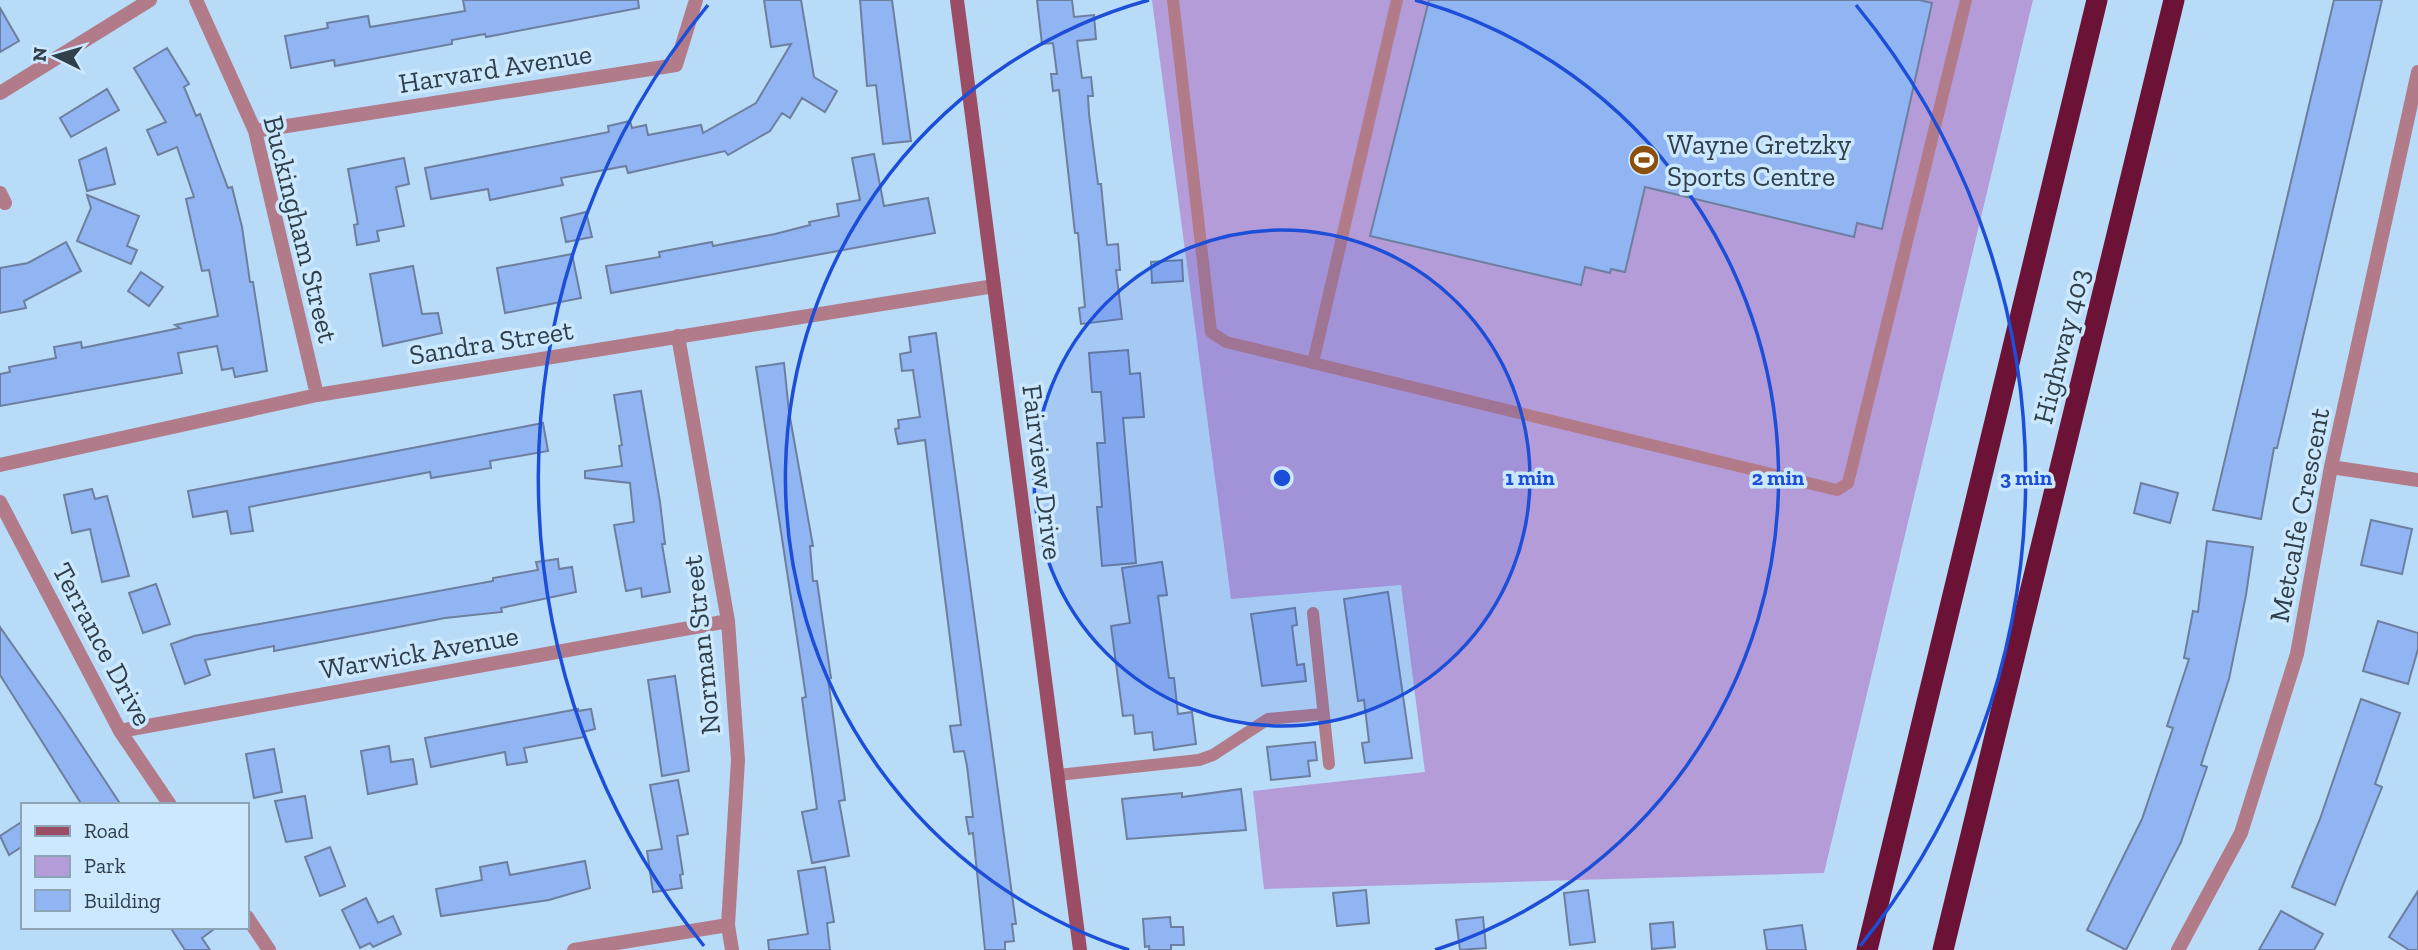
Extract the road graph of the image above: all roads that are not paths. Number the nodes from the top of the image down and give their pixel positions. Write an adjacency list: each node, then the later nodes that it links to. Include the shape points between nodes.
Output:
1 (150, 0): 11 (street)
2 (196, 0): 12 (street, Buckingham Street)
3 (696, 0): 12 (street, Harvard Avenue, via 676,65)
4 (957, 0): 13 (main road, Fairview Drive)
5 (1174, 0): 15 (lane, via 1211,332 1226,342)
6 (1397, 0): 15 (lane)
7 (1966, 0): 15 (lane, via 1847,482 1836,490)
8 (2097, 0): 34 (highway, Highway 403)
9 (2174, 0): 35 (highway, Highway 403)
10 (2418, 72): 18 (street, Metcalfe Crescent)
11 (0, 93)
12 (255, 131): 16 (street, Buckingham Street)
13 (994, 286): 14 (street, Sandra Street); 26 (main road, Fairview Drive)
14 (678, 336): 16 (street, Sandra Street); 22 (street, Norman Street)
15 (1313, 363)
16 (317, 395): 17 (street, Sandra Street)
17 (0, 465)
18 (2331, 467): 19 (street); 36 (street, Metcalfe Crescent, via 2297,654 2241,833)
19 (2418, 480)
20 (0, 502): 24 (street, Terrance Drive)
21 (1313, 613): 23 (lane)
22 (728, 621): 24 (street, Warwick Avenue); 29 (street, Norman Street, via 738,760)
23 (1324, 714): 25 (lane); 26 (lane, via 1268,719 1199,760)
24 (120, 731): 27 (street, Terrance Drive)
25 (1329, 764)
26 (1058, 775): 33 (main road, Fairview Drive)
27 (169, 803)
28 (248, 918): 30 (street)
29 (728, 925): 31 (street); 32 (street, Norman Street)
30 (270, 950)
31 (574, 950)
32 (732, 950)
33 (1080, 950)
34 (1867, 950)
35 (1942, 950)
36 (2178, 950)

